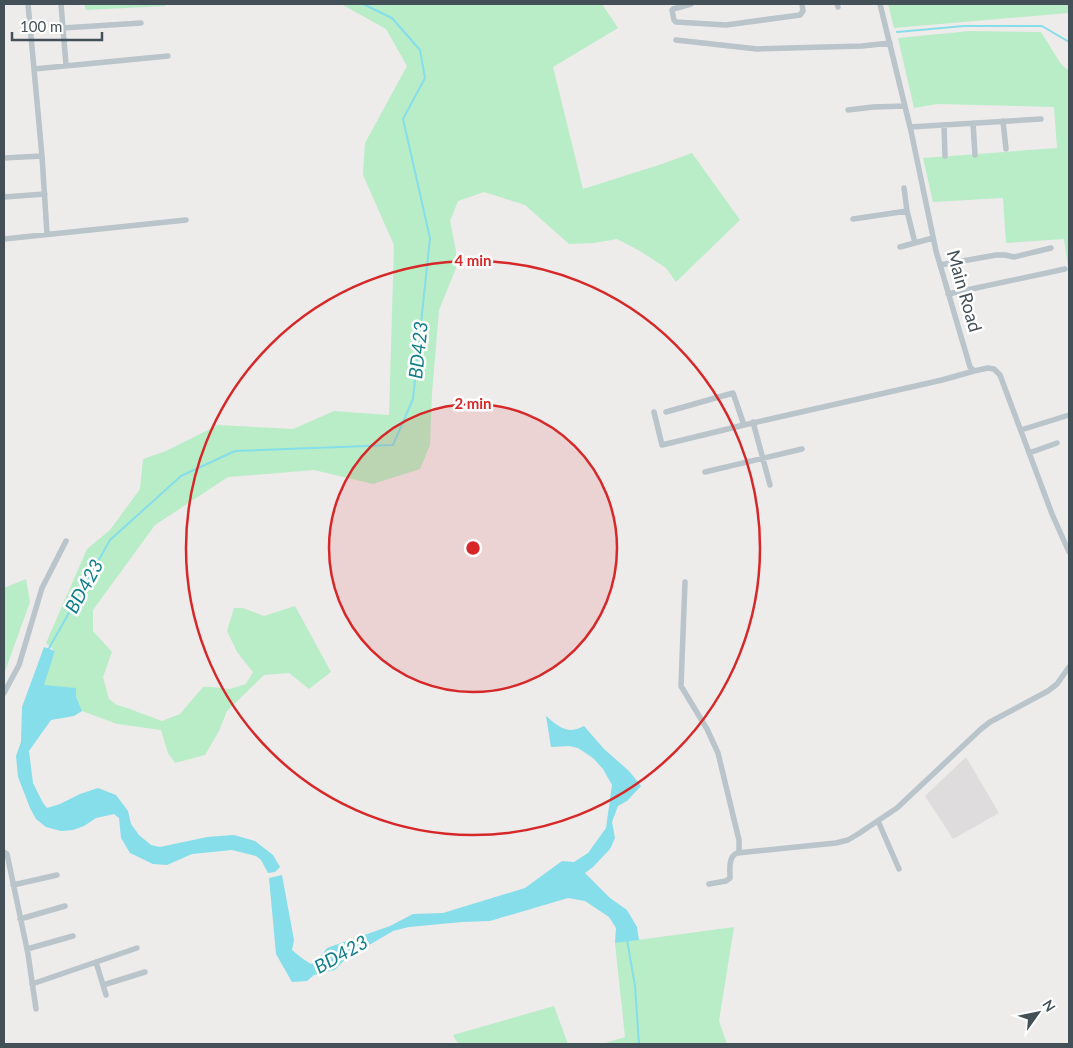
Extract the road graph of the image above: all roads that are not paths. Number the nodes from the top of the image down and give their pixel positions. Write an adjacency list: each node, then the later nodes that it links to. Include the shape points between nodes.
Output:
1 (28, 4): 12 (street)
2 (61, 4): 7 (street)
3 (691, 4): 4 (street, via 673,8 676,22 726,25 763,20 800,14 803,12)
4 (802, 4)
5 (880, 4): 9 (street, Main Road)
6 (141, 23): 7 (street)
7 (63, 28): 11 (street)
8 (676, 40): 9 (street, via 756,49)
9 (890, 43): 13 (street, Main Road)
10 (168, 56): 11 (street)
11 (66, 66): 12 (street)
12 (34, 69): 22 (street)
13 (905, 106): 14 (street); 19 (street, Main Road)
14 (848, 110)
15 (1041, 119): 16 (street)
16 (1003, 121): 17 (street); 20 (street)
17 (973, 123): 18 (street); 21 (street)
18 (944, 125): 19 (street); 23 (street)
19 (910, 127): 32 (street, Main Road)
20 (1006, 149)
21 (975, 155)
22 (42, 156): 24 (street); 26 (street)
23 (945, 156)
24 (4, 158)
25 (904, 188): 28 (street)
26 (45, 194): 27 (street); 31 (street)
27 (4, 197)
28 (907, 211): 29 (street); 34 (street)
29 (854, 219)
30 (186, 220): 31 (street)
31 (47, 234): 33 (street)
32 (933, 238): 34 (street); 37 (street, Main Road)
33 (4, 239)
34 (915, 243): 35 (street)
35 (900, 247)
36 (1051, 248): 37 (street, via 1014,258 996,254)
37 (940, 265): 39 (street, Main Road)
38 (1064, 269): 39 (street)
39 (948, 294): 40 (street, Main Road, via 970,367)
40 (974, 371): 44 (street); 46 (street, via 988,368 997,371)
41 (654, 412): 45 (street, via 662,445)
42 (666, 412): 45 (street, via 733,393)
43 (1069, 415): 46 (street)
44 (754, 422): 45 (street); 50 (street)
45 (744, 425)
46 (1021, 430): 49 (street)
47 (1057, 443): 49 (street)
48 (802, 449): 50 (street)
49 (1029, 453): 54 (street)
50 (763, 458): 51 (street); 52 (street)
51 (705, 472)
52 (770, 485)
53 (66, 541): 57 (street, via 42,588 19,665)
54 (1069, 551)
55 (685, 582): 60 (street, via 681,686 718,752 739,840)
56 (1069, 667): 58 (street, via 1048,691 981,729 897,808)
57 (4, 693)
58 (878, 821): 60 (street, via 848,840 836,843); 61 (street)
59 (4, 852): 64 (street)
60 (738, 853): 63 (street, via 731,858 730,878)
61 (899, 869)
62 (58, 875): 64 (street)
63 (709, 884)
64 (13, 885): 66 (street)
65 (66, 906): 66 (street)
66 (20, 919): 69 (street)
67 (73, 936): 69 (street)
68 (137, 948): 70 (street)
69 (27, 949): 72 (street)
70 (96, 962): 72 (street); 73 (street)
71 (145, 972): 73 (street)
72 (32, 984): 75 (street)
73 (103, 986): 74 (street)
74 (106, 995)
75 (36, 1009)

